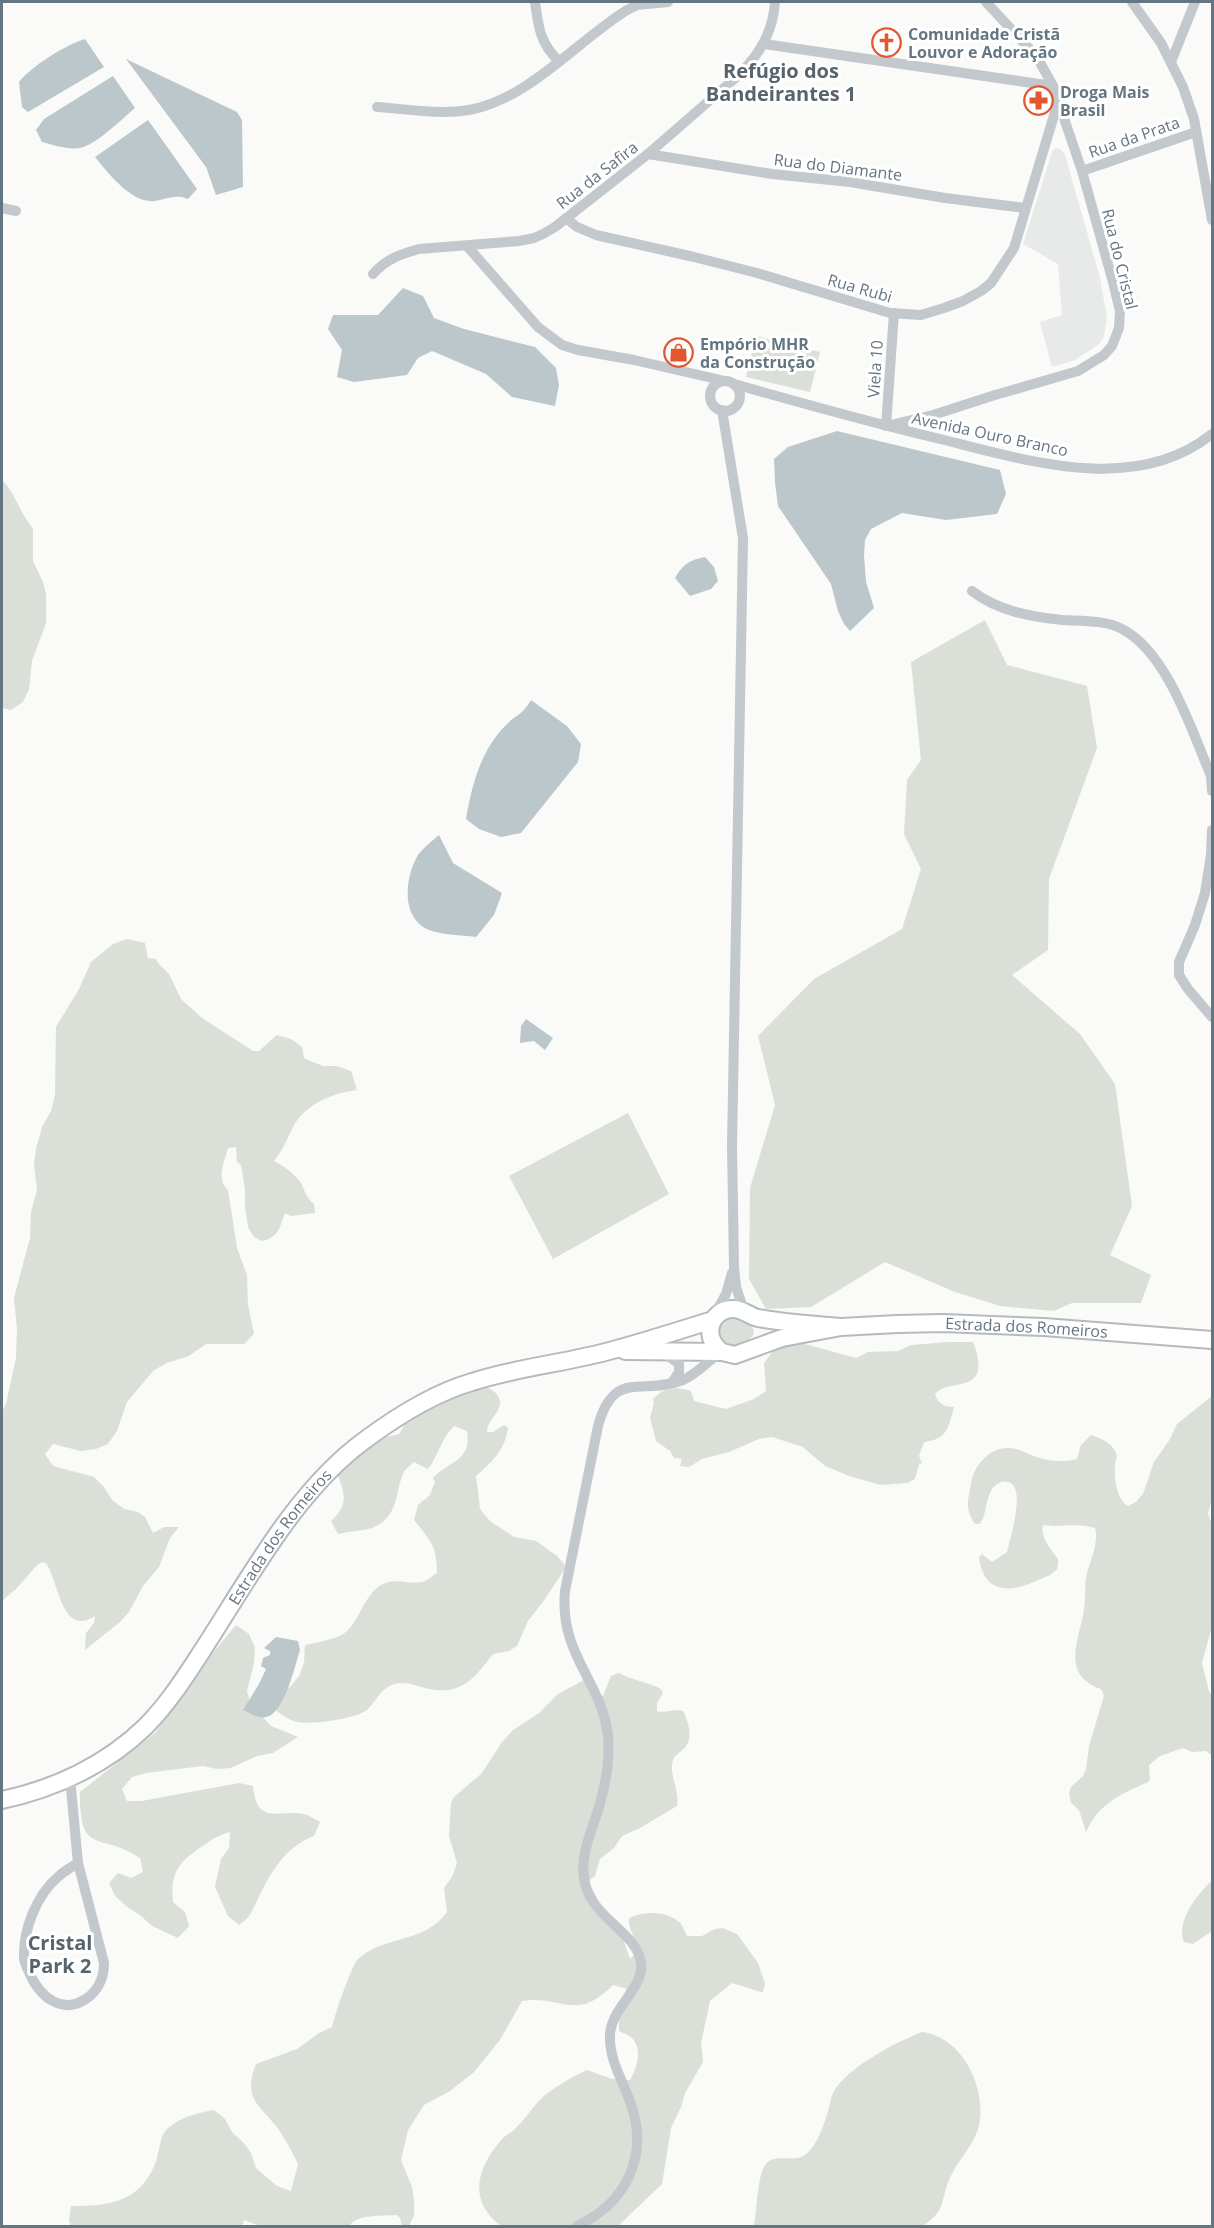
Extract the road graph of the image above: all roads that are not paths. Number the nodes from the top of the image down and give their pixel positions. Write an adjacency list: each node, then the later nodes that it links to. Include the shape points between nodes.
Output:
1 (535, 2): 9 (street, via 543,41)
2 (668, 2): 7 (street)
3 (775, 2): 8 (street, Rua da Safira)
4 (986, 2): 11 (street, Rua do Cristal, via 1037,57)
5 (1132, 2): 10 (street)
6 (1195, 2): 10 (street)
7 (638, 3): 9 (street)
8 (764, 44): 11 (street); 15 (street, Rua da Safira, via 740,74)
9 (559, 61): 13 (street, via 522,88 470,109 436,112)
10 (1171, 62): 14 (street)
11 (1053, 86): 12 (street, Rua do Cristal)
12 (1058, 102): 16 (street, Rua do Cristal); 18 (street, Rua Rubi)
13 (377, 106)
14 (1196, 132): 16 (street, Rua da Prata); 21 (street)
15 (648, 154): 18 (street, Rua do Diamante); 20 (street, Rua da Safira)
16 (1082, 171): 31 (street, Rua do Cristal, via 1120,311 1112,346 1078,371)
17 (2, 208): 19 (street)
18 (1025, 208): 24 (street, Rua Rubi, via 1014,248 991,283 944,308 921,315)
19 (16, 211)
20 (567, 218): 22 (street, Rua da Safira, via 534,238); 24 (street, Rua Rubi, via 596,235 757,273)
21 (1212, 220)
22 (467, 246): 23 (street, Rua da Safira, via 406,253); 25 (street, Avenida Ouro Branco, via 538,327 556,342 578,350)
23 (373, 274)
24 (894, 313): 31 (street, Viela 10)
25 (699, 374): 26 (street, Avenida Ouro Branco); 27 (street, Avenida Ouro Branco)
26 (729, 382): 27 (street); 28 (street, Avenida Ouro Branco); 29 (street, via 739,392)
27 (713, 386): 30 (street, via 712,403)
28 (759, 391): 29 (street, via 745,394); 31 (street, Avenida Ouro Branco)
29 (738, 403): 30 (street, via 732,409)
30 (722, 410): 38 (street, via 742,538 732,1146)
31 (886, 426): 32 (street, Avenida Ouro Branco, via 1032,462 1092,468 1156,462 1199,445)
32 (1212, 434)
33 (972, 591): 34 (street, via 986,602 1016,612 1108,624 1137,639 1161,665 1211,776)
34 (1212, 792)
35 (1212, 830): 36 (street)
36 (1212, 854): 37 (street, via 1205,893 1179,962 1179,975)
37 (1212, 1017)
38 (734, 1267): 39 (street, via 736,1287); 40 (street)
39 (747, 1314): 40 (main road, Estrada dos Romeiros, via 730,1308); 41 (main road, Estrada dos Romeiros, via 790,1324); 43 (main road, via 754,1322 755,1337)
40 (713, 1320): 44 (main road, Estrada dos Romeiros); 46 (main road, via 711,1338)
41 (841, 1327): 42 (main road, Estrada dos Romeiros, via 954,1323); 43 (main road, Estrada dos Romeiros, via 782,1338)
42 (1212, 1340)
43 (748, 1350): 46 (main road, Estrada dos Romeiros, via 735,1355)
44 (612, 1351): 45 (main road, Estrada dos Romeiros); 48 (main road, Estrada dos Romeiros, via 469,1383 415,1408 364,1441 329,1470 303,1499 162,1709 112,1753)
45 (663, 1352): 46 (main road, Estrada dos Romeiros); 47 (street, via 680,1368)
46 (722, 1352): 47 (street, via 688,1377)
47 (671, 1383): 51 (street, via 628,1387 607,1402 598,1426 565,1591 567,1632 597,1699 608,1736 606,1780 584,1864 585,1886 599,1911 635,1948 641,1965 638,1981 616,2014 610,2034 613,2058 635,2119 635,2164 610,2205)
48 (70, 1778): 49 (main road, Estrada dos Romeiros); 50 (street)
49 (2, 1800)
50 (78, 1863): 50 (street, via 104,1973 93,1993 80,2003 66,2005 52,2001 35,1986 24,1962 31,1920 40,1897 58,1876)
51 (576, 2226)

